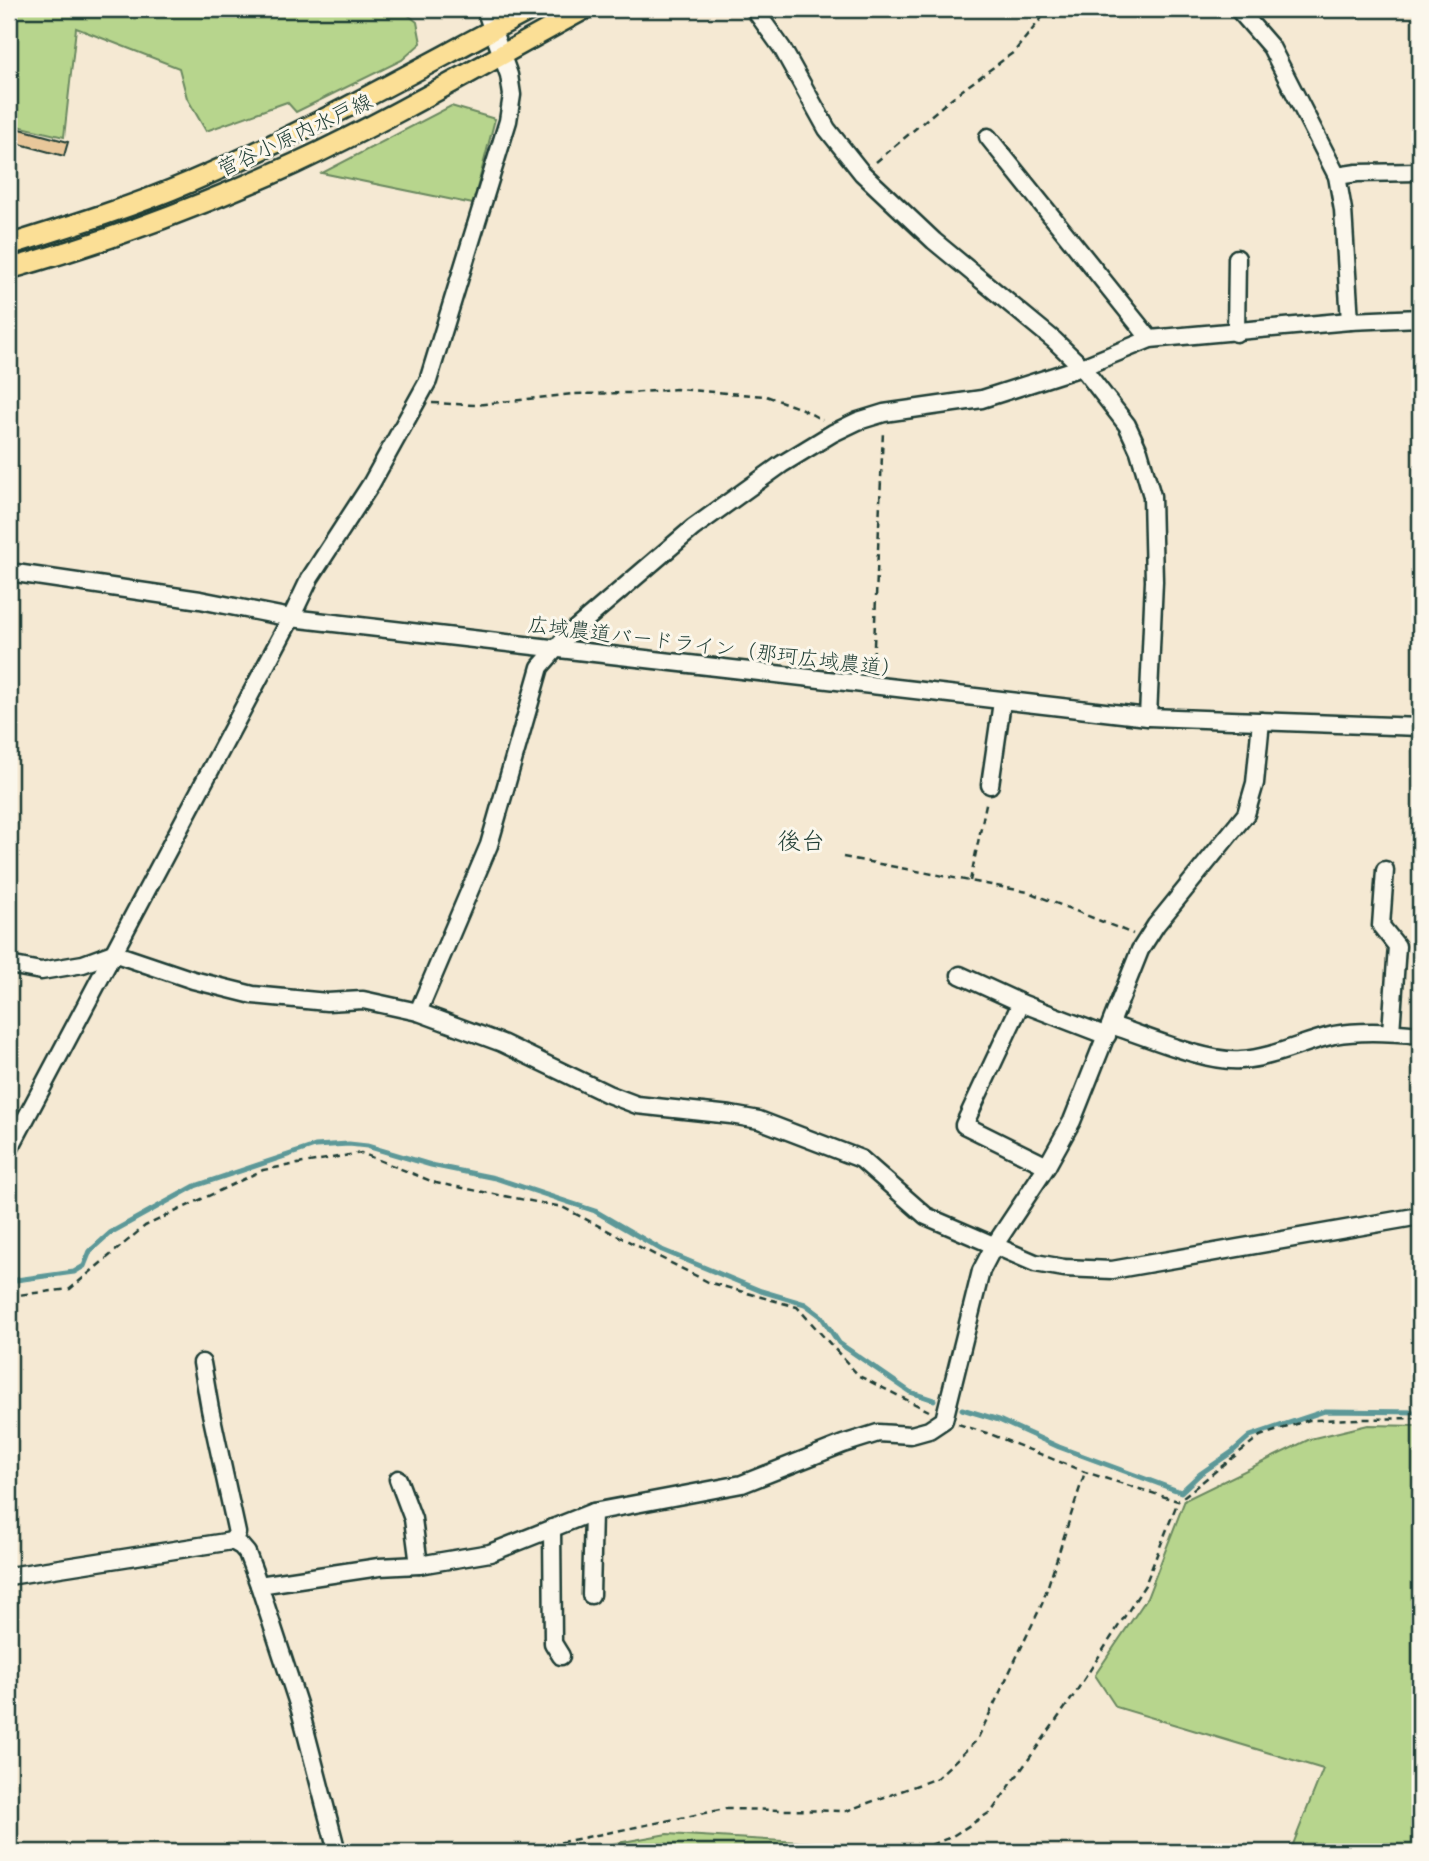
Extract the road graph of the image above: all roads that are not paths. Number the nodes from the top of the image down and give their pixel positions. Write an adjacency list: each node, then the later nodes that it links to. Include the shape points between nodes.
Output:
1 (485, 9): 6 (street)
2 (533, 9): 6 (main road, 菅谷小原内水戸線)
3 (585, 9): 7 (main road, 菅谷小原内水戸線)
4 (754, 9): 18 (street, via 782,48 827,129 862,173 934,241)
5 (1238, 9): 10 (street, via 1271,47)
6 (493, 30): 7 (street); 11 (main road, 菅谷小原内水戸線, via 357,103 188,183)
7 (502, 54): 13 (main road, 菅谷小原内水戸線, via 293,164 178,212); 20 (street, via 512,95 508,121 428,381 371,484 310,578)
8 (988, 137): 17 (street)
9 (1420, 172): 10 (street)
10 (1338, 176): 15 (street)
11 (9, 245)
12 (1237, 258): 16 (street)
13 (9, 269)
14 (1420, 318): 15 (street)
15 (1350, 321): 16 (street)
16 (1236, 333): 17 (street)
17 (1150, 339): 18 (street)
18 (1083, 367): 21 (street, via 982,399 884,413 833,433 693,528 568,635); 23 (street, via 1127,425 1152,496 1154,581)
19 (9, 572): 20 (street, 広域農道バードライン（那珂広域農道）)
20 (291, 618): 21 (street, 広域農道バードライン（那珂広域農道）); 28 (street)
21 (557, 650): 22 (street, 広域農道バードライン（那珂広域農道）); 32 (street, via 540,667 489,845)
22 (1002, 702): 23 (street, 広域農道バードライン（那珂広域農道）); 26 (street)
23 (1148, 717): 24 (street, 広域農道バードライン（那珂広域農道）)
24 (1261, 721): 25 (street, 広域農道バードライン（那珂広域農道）); 33 (street, via 1255,783 1246,814 1140,950)
25 (1420, 727)
26 (990, 785)
27 (1385, 870): 34 (street, via 1381,926 1397,946)
28 (114, 953): 29 (street, via 41,971); 32 (street, via 253,995 327,1002 363,1000); 36 (street)
29 (9, 965)
30 (960, 975): 31 (street)
31 (1021, 1003): 33 (street); 37 (street, via 964,1125)
32 (418, 1012): 39 (street, via 637,1105 760,1120 861,1158 926,1216)
33 (1109, 1031): 34 (street, via 1240,1060 1335,1035); 37 (street, via 1072,1121)
34 (1391, 1032): 35 (street)
35 (1420, 1035)
36 (9, 1150)
37 (1047, 1166): 39 (street)
38 (1420, 1216): 39 (street, via 1112,1270 1035,1263)
39 (994, 1246): 42 (street, via 981,1271 942,1418 929,1430 911,1435 878,1433 741,1484)
40 (202, 1363): 44 (street, via 237,1532)
41 (398, 1479): 45 (street, via 413,1519)
42 (593, 1512): 43 (street); 48 (street)
43 (552, 1528): 45 (street, via 490,1553); 49 (street, via 553,1643)
44 (232, 1541): 46 (street); 47 (street, via 247,1553)
45 (419, 1565): 47 (street)
46 (9, 1576)
47 (259, 1585): 50 (street, via 300,1710)
48 (591, 1595)
49 (561, 1656)
50 (337, 1852)

